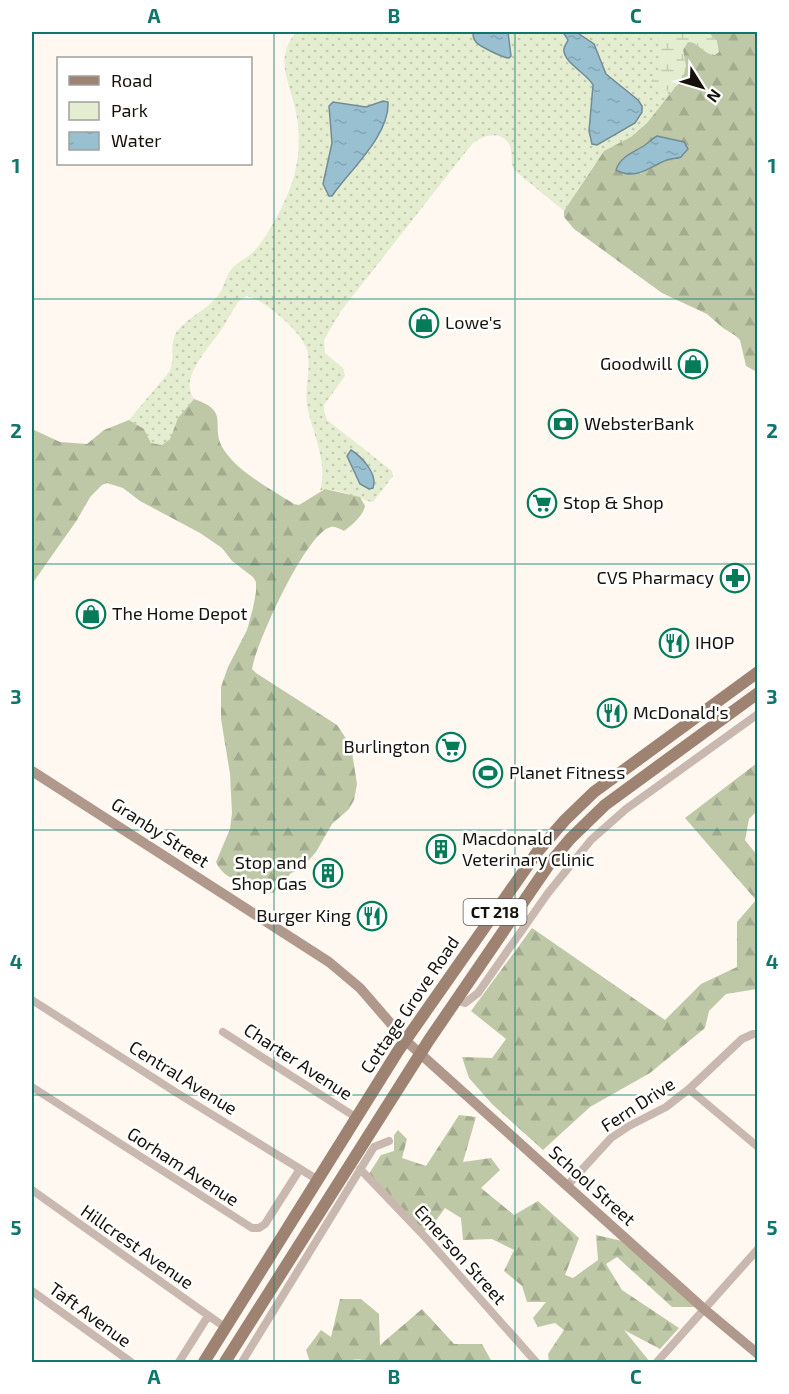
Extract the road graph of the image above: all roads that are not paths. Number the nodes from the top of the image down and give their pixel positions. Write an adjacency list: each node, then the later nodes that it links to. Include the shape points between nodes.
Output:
1 (758, 672): 7 (main road, Cottage Grove Road / CT 218)
2 (758, 693): 4 (main road, Cottage Grove Road / CT 218)
3 (758, 714): 5 (street, Cottage Grove Road)
4 (677, 752): 5 (street); 8 (main road, Cottage Grove Road / CT 218)
5 (686, 766): 10 (street, Cottage Grove Road, via 599,832 567,867)
6 (32, 771): 15 (main road, Granby Street, via 329,962 360,988)
7 (594, 792): 8 (main road); 15 (main road, Cottage Grove Road / CT 218, via 538,851)
8 (605, 805): 9 (main road, Cottage Grove Road / CT 218, via 570,839)
9 (514, 913): 10 (street); 12 (main road, Cottage Grove Road / CT 218)
10 (527, 922): 12 (street, Cottage Grove Road, via 478,993 465,1003)
11 (32, 1000): 22 (street, Central Avenue)
12 (456, 1000): 16 (main road, Cottage Grove Road / CT 218)
13 (224, 1032): 19 (street, Charter Avenue)
14 (758, 1034): 18 (street, via 742,1039)
15 (405, 1040): 16 (main road, School Street); 19 (main road, Cottage Grove Road / CT 218)
16 (420, 1053): 25 (main road, School Street); 36 (main road, Cottage Grove Road / CT 218)
17 (32, 1088): 22 (street, Gorham Avenue, via 253,1228 264,1225)
18 (689, 1089): 21 (street, Fern Drive); 25 (street, Fern Drive, via 666,1107 611,1138)
19 (357, 1118): 24 (main road, Cottage Grove Road / CT 218)
20 (389, 1141): 23 (street, via 374,1147)
21 (758, 1147)
22 (300, 1169): 24 (street, Central Avenue)
23 (360, 1169): 37 (street); 38 (street, Emerson Street)
24 (318, 1180): 31 (main road, Cottage Grove Road / CT 218)
25 (567, 1186): 29 (main road, School Street)
26 (32, 1190): 30 (street, Hillcrest Avenue)
27 (758, 1248): 29 (street)
28 (32, 1291): 33 (street, Taft Avenue)
29 (704, 1309): 32 (main road, School Street); 39 (street)
30 (208, 1316): 31 (street, Hillcrest Avenue); 34 (street)
31 (226, 1328): 35 (main road, Cottage Grove Road / CT 218)
32 (758, 1354)
33 (131, 1362)
34 (179, 1362)
35 (204, 1362)
36 (225, 1362)
37 (242, 1362)
38 (536, 1362)
39 (657, 1362)

